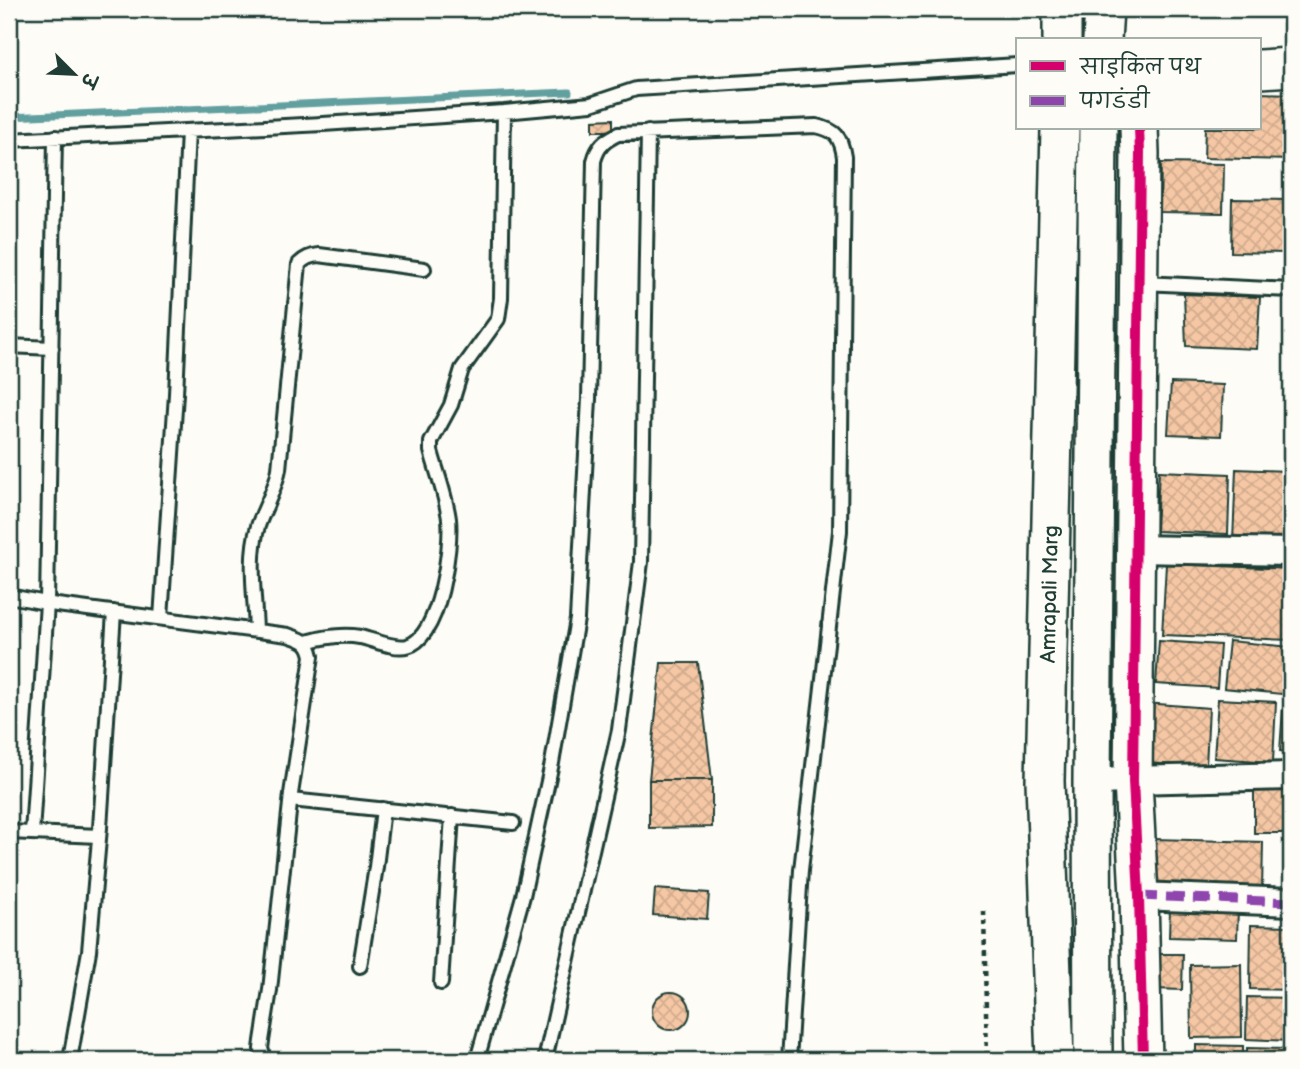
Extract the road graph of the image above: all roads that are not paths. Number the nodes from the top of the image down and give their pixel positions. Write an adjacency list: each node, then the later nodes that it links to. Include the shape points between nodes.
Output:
1 (1062, 9): 3 (main road)
2 (1104, 9): 4 (main road)
3 (1062, 38)
4 (1102, 38)
5 (1016, 65): 8 (lane, via 636,89 591,104)
6 (1291, 67): 7 (main road)
7 (1262, 69)
8 (504, 112): 12 (lane); 28 (lane, via 499,315 462,369 451,405 431,442 450,542 437,605 428,628 408,646 346,636)
9 (1060, 130): 50 (main road, Amrapali Marg, via 1045,781)
10 (1098, 130): 30 (main road)
11 (1139, 130): 17 (main road)
12 (188, 131): 14 (lane); 26 (lane)
13 (648, 132): 47 (lane, via 607,139 594,161 589,399 577,620 523,896); 48 (lane, via 641,562 619,730); 49 (lane, via 816,126 827,128 842,143 840,531 801,870)
14 (55, 137): 15 (lane); 20 (lane)
15 (9, 140)
16 (424, 269): 27 (lane, via 319,255 299,264 279,469 254,547)
17 (1139, 283): 18 (lane); 21 (main road)
18 (1291, 290)
19 (9, 346): 20 (lane)
20 (51, 348): 24 (lane)
21 (1135, 549): 22 (street); 31 (main road)
22 (1291, 552)
23 (9, 596): 24 (lane)
24 (47, 603): 25 (lane); 39 (lane)
25 (114, 612): 26 (lane); 40 (lane)
26 (161, 618): 27 (lane)
27 (256, 631): 28 (lane)
28 (307, 642): 32 (lane, via 312,656)
29 (1291, 776): 31 (street)
30 (1092, 780): 31 (street); 37 (main road)
31 (1133, 781): 36 (main road)
32 (290, 800): 33 (lane); 46 (lane, via 261,1049)
33 (383, 809): 34 (lane); 43 (lane)
34 (452, 816): 35 (lane); 44 (lane)
35 (513, 822)
36 (1135, 824): 37 (main road); 41 (main road)
37 (1092, 825): 51 (main road)
38 (9, 832): 39 (lane)
39 (32, 833): 40 (lane)
40 (99, 836): 45 (lane, via 89,951)
41 (1139, 895): 42 (street); 52 (main road)
42 (1291, 902)
43 (360, 966)
44 (441, 983)
45 (70, 1060)
46 (265, 1060)
47 (477, 1060)
48 (545, 1060)
49 (789, 1060)
50 (1055, 1060)
51 (1093, 1060)
52 (1143, 1060)

